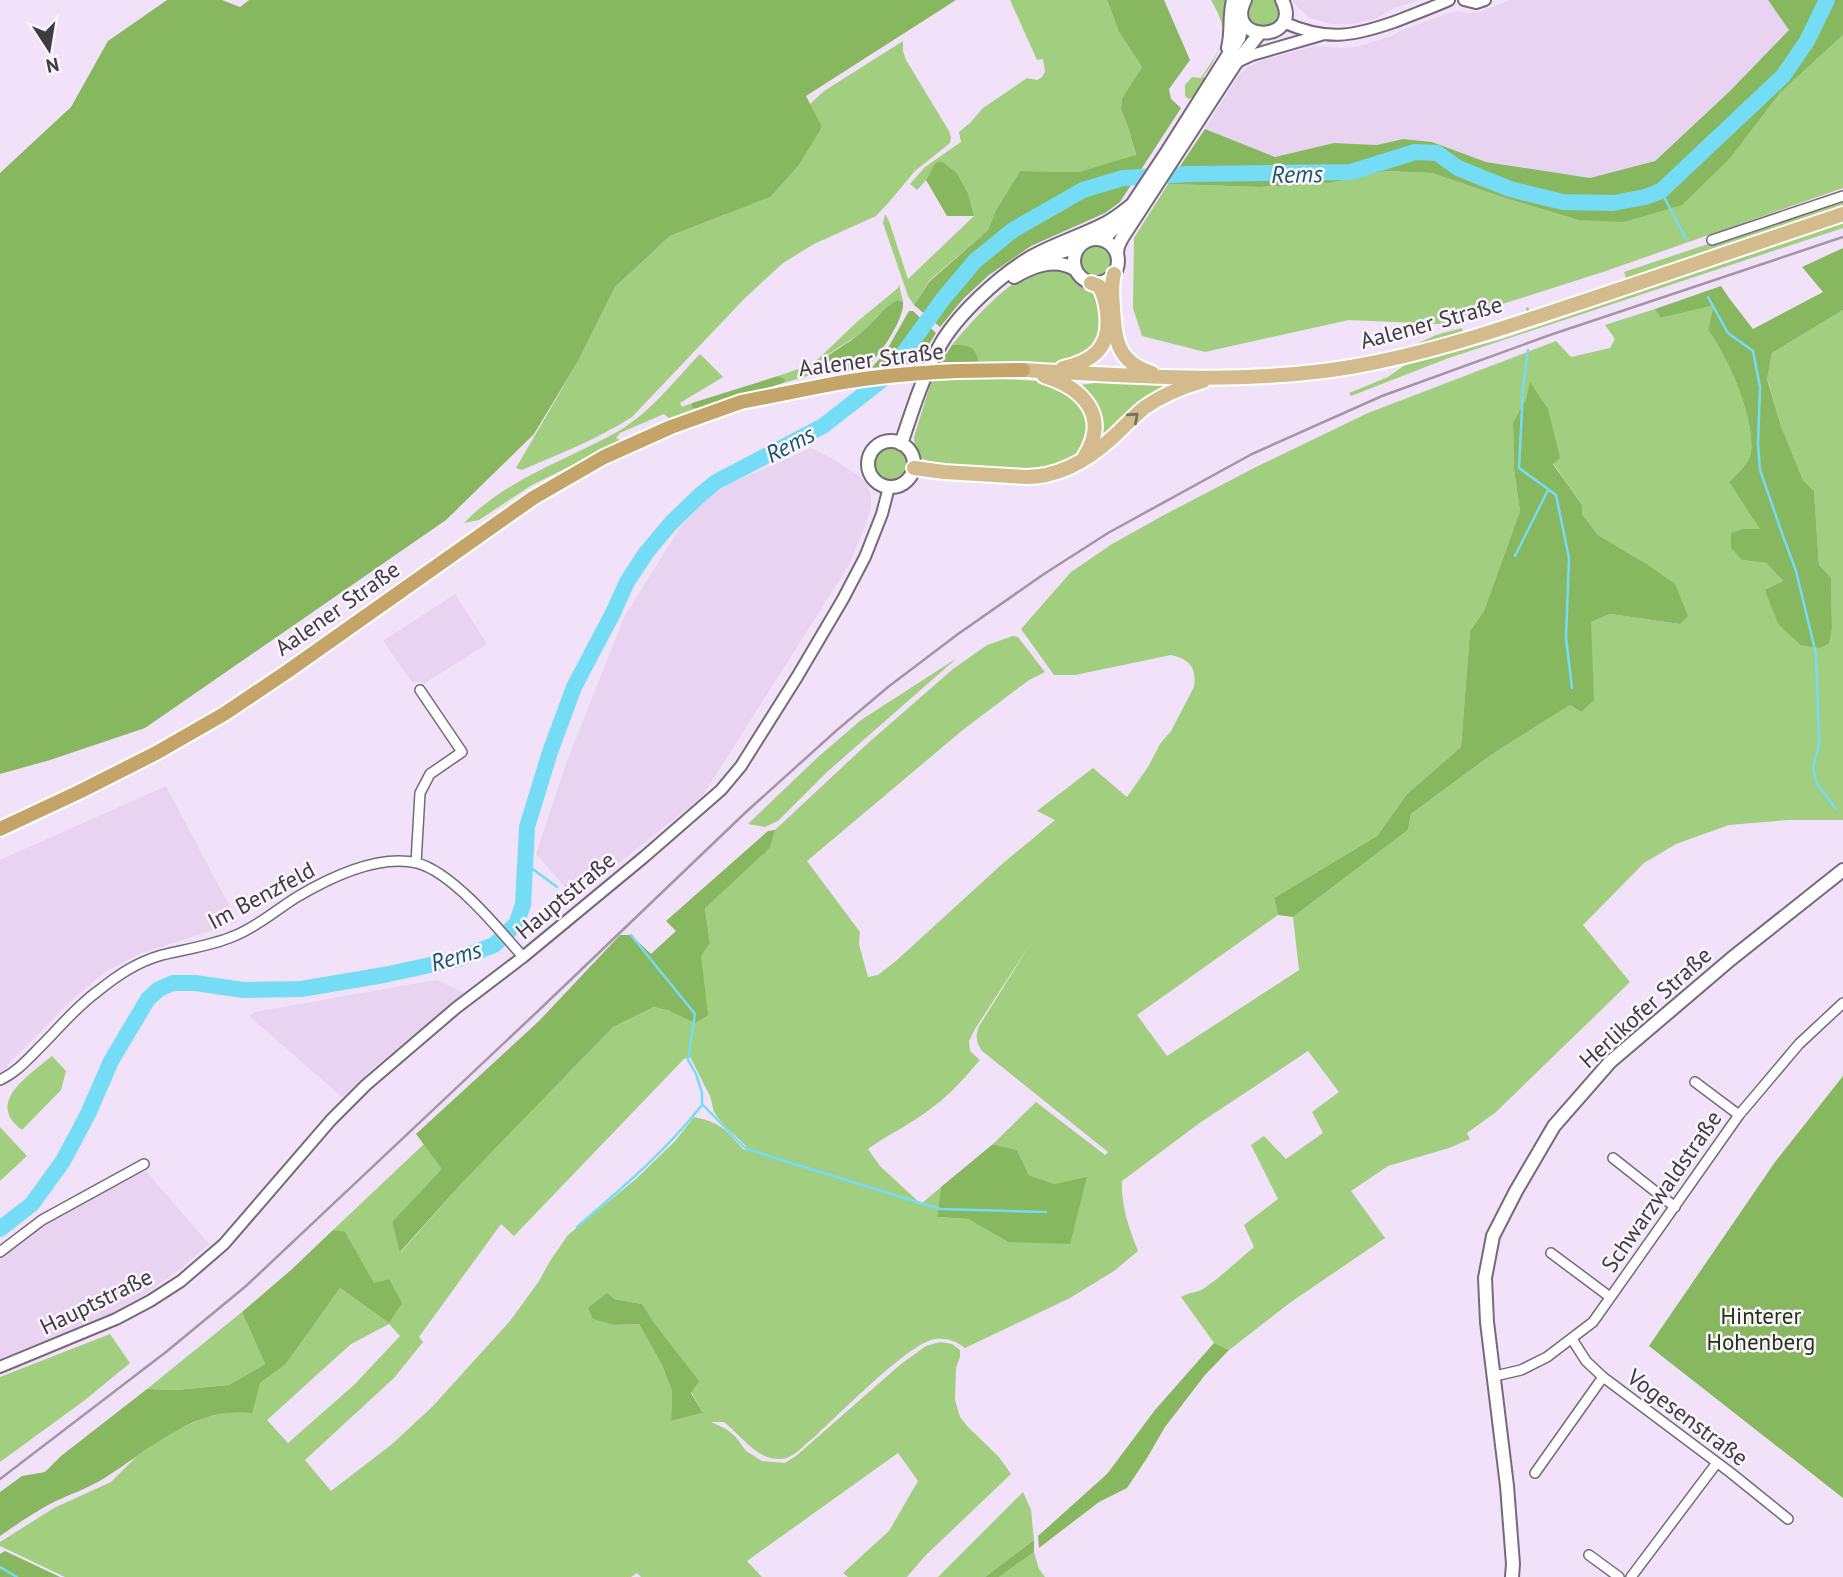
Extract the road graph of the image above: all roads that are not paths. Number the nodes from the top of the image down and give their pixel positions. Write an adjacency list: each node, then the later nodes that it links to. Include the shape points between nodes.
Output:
1 (1233, 0): 11 (main road)
2 (1245, 0): 7 (main road)
3 (1282, 0): 8 (main road)
4 (1450, 0): 10 (street, via 1367,31)
5 (1464, 0): 6 (street)
6 (1485, 0)
7 (1243, 22): 9 (main road); 11 (main road)
8 (1283, 23): 9 (main road, via 1273,32); 10 (street)
9 (1259, 34): 11 (main road)
10 (1324, 35): 11 (street)
11 (1230, 61): 13 (main road)
12 (1843, 195): 16 (street)
13 (1139, 200): 15 (main road, via 1120,223); 18 (main road); 19 (main road, via 1106,223 1045,249)
14 (1843, 214): 27 (main road, Aalener Straße, via 1498,330 1402,357 1295,373)
15 (1098, 239): 17 (main road); 18 (main road)
16 (1712, 240)
17 (1080, 246): 19 (main road); 20 (main road, via 1074,259)
18 (1117, 253): 21 (main road)
19 (1016, 268): 23 (main road, via 956,324)
20 (1076, 270): 22 (main road); 23 (main road, via 1060,263 1046,264 1013,277 970,318)
21 (1114, 274): 22 (main road); 26 (main road, via 1118,346 1132,363)
22 (1091, 283): 25 (main road, via 1099,286 1106,303 1108,329 1103,345 1082,362)
23 (928, 369): 28 (main road)
24 (1023, 370): 25 (main road, Aalener Straße); 29 (main road, via 1068,385 1087,401 1093,412 1094,437); 33 (highway, Aalener Straße, bridge, via 876,377 741,402 604,457 533,498 224,714 92,786)
25 (1048, 371): 26 (main road, Aalener Straße)
26 (1163, 376): 27 (main road, Aalener Straße)
27 (1218, 376): 29 (main road, one-way to 27, via 1154,401)
28 (901, 444): 30 (main road, via 912,454); 31 (main road, via 881,443 869,459 871,474)
29 (1082, 460): 30 (main road, via 1059,473 1038,477)
30 (914, 468): 31 (main road, via 908,480)
31 (889, 487): 36 (street, Hauptstraße, via 865,557 843,599 731,778 700,810)
32 (421, 690): 34 (street, via 462,752 430,774 420,793)
33 (0, 829)
34 (416, 863): 36 (street, Im Benzfeld, via 461,890); 38 (street, Im Benzfeld, via 363,866 297,897 236,936 127,969 94,993 20,1068)
35 (1843, 871): 49 (main road, Herlikofer Straße, via 1610,1062 1554,1126 1493,1236 1485,1278)
36 (523, 957): 48 (street, Hauptstraße, via 366,1085 224,1244 181,1281 116,1319)
37 (1843, 1003): 40 (street, Schwarzwaldstraße, via 1799,1044)
38 (0, 1080)
39 (1695, 1082): 40 (street)
40 (1739, 1115): 43 (street, Schwarzwaldstraße)
41 (1613, 1158): 43 (street)
42 (144, 1164): 44 (street, via 42,1220)
43 (1675, 1207): 46 (street, Schwarzwaldstraße)
44 (0, 1252)
45 (1551, 1253): 46 (street)
46 (1610, 1297): 47 (street, Schwarzwaldstraße, via 1593,1322)
47 (1572, 1339): 49 (street, Schwarzwaldstraße, via 1521,1370); 50 (street, Vogesenstraße)
48 (0, 1367)
49 (1494, 1376): 55 (main road, Herlikofer Straße)
50 (1603, 1377): 51 (street, Vogesenstraße); 52 (street)
51 (1716, 1464): 53 (street, Vogesenstraße); 57 (street)
52 (1535, 1473)
53 (1788, 1519)
54 (1589, 1555): 56 (street)
55 (1512, 1577)
56 (1619, 1577)
57 (1631, 1577)

